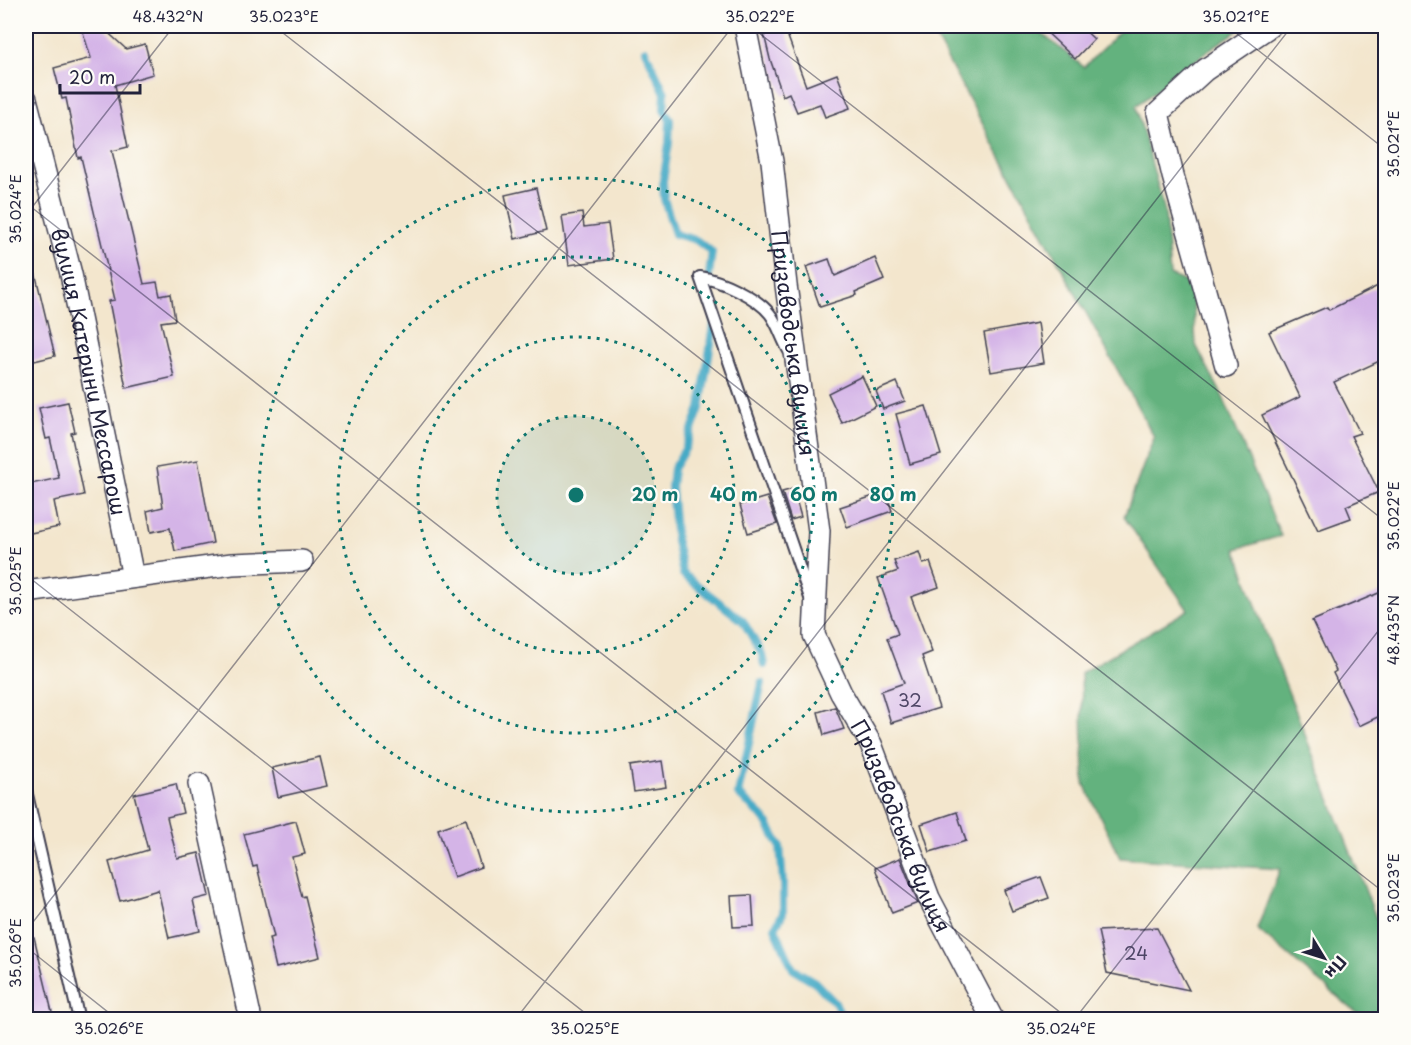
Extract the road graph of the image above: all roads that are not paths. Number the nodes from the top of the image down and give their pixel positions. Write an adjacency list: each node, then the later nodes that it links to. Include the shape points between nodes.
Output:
1 (744, 26): 4 (street, Призаводська вулиця, via 772,161)
2 (1270, 26): 5 (street, via 1205,70 1158,113)
3 (26, 99): 7 (street, вулиця Катерини Мессарош, via 71,274)
4 (795, 360): 9 (street, Призаводська вулиця, via 819,531); 9 (lane, via 769,313 744,294 714,279 700,278)
5 (1226, 366)
6 (302, 561): 7 (street, via 232,564)
7 (133, 577): 8 (street)
8 (26, 592)
9 (815, 613): 14 (street, Призаводська вулиця, via 814,635 871,744 929,898)
10 (199, 784): 13 (street)
11 (26, 790): 12 (lane)
12 (79, 1020)
13 (251, 1020)
14 (993, 1020)

